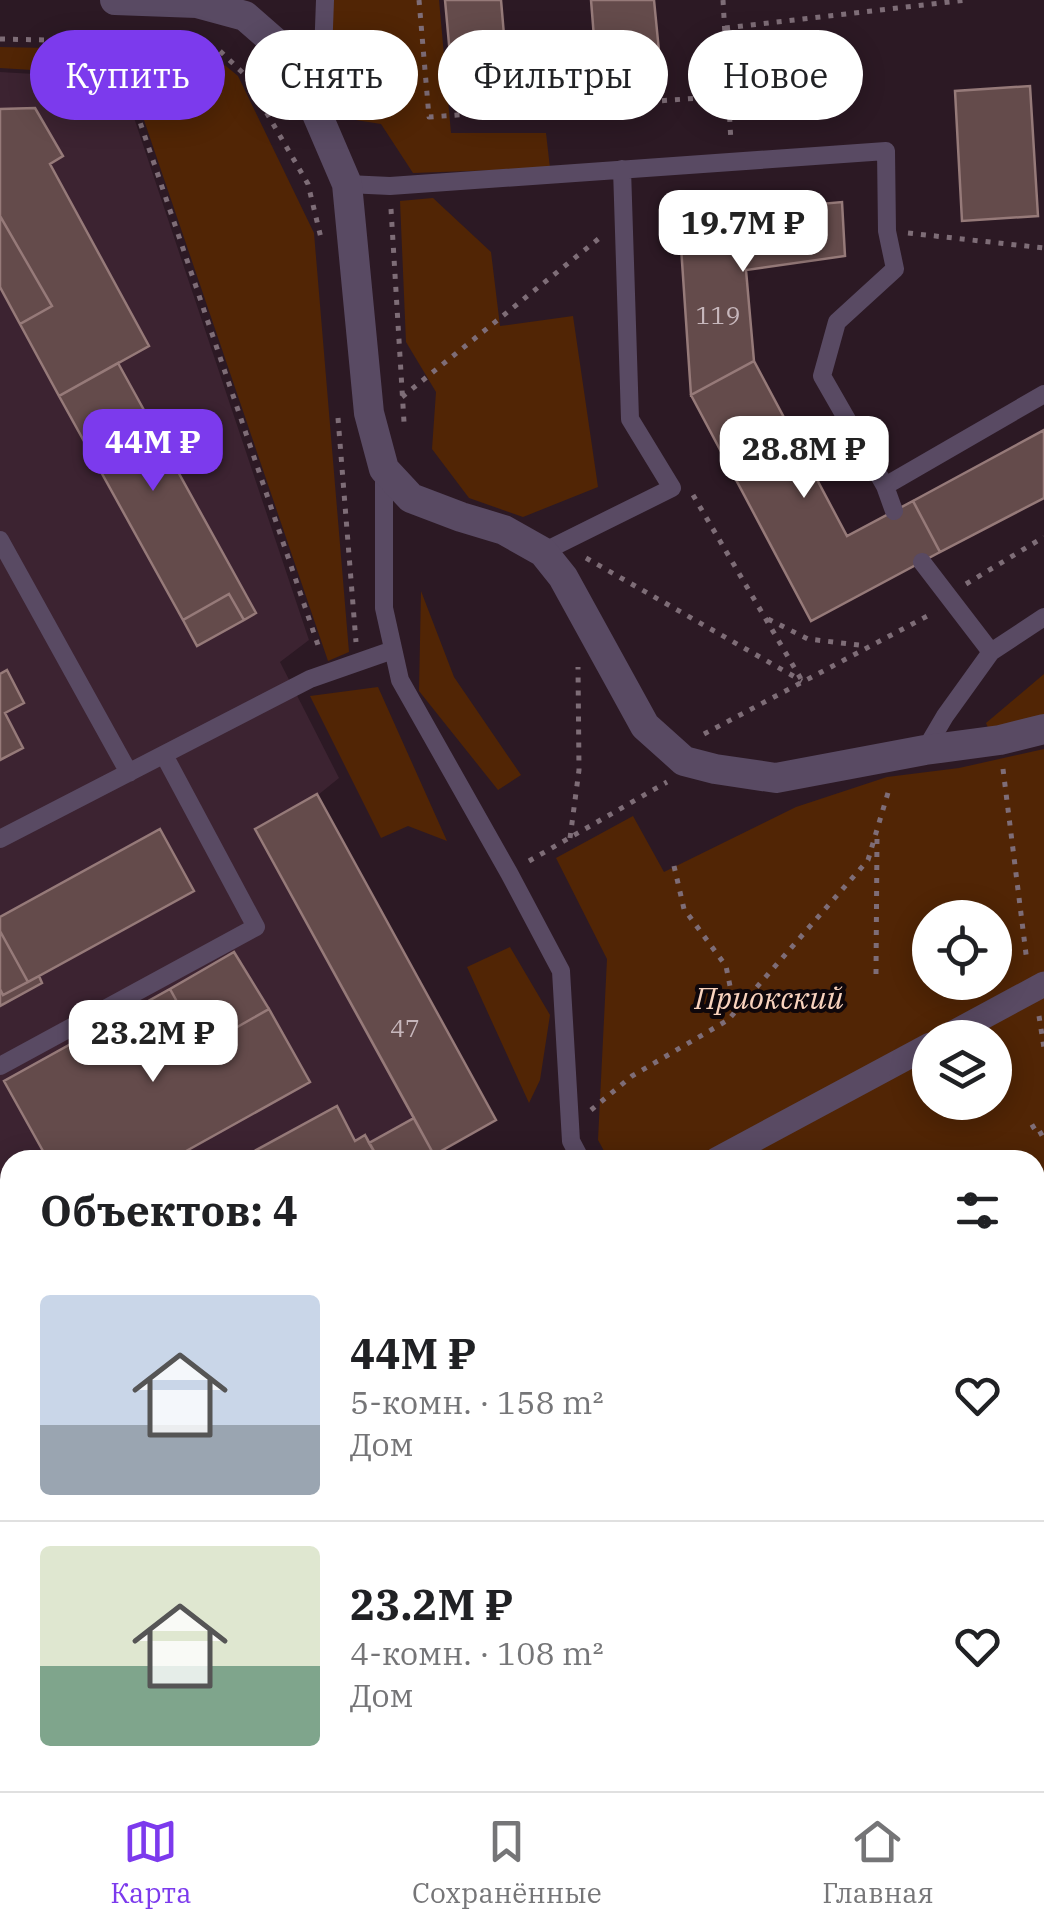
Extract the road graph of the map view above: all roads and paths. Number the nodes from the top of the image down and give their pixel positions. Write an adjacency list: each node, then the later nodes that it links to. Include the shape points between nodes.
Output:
1 (115, 0): 7 (street, via 197,3 246,16)
2 (325, 0): 8 (lane)
3 (418, 0): 12 (path, via 429,116)
4 (723, 0): 6 (path)
5 (967, 0): 6 (path)
6 (725, 28)
7 (262, 30)
8 (324, 30)
9 (0, 39): 10 (path)
10 (30, 40)
11 (225, 56): 22 (path, via 244,74 308,184)
12 (688, 99)
13 (139, 120): 44 (path)
14 (321, 120): 18 (street)
15 (730, 120): 16 (path)
16 (732, 160): 17 (lane); 21 (lane, via 886,150)
17 (622, 169): 19 (lane); 20 (lane)
18 (346, 184): 19 (lane); 28 (street, via 369,414)
19 (390, 186): 25 (path)
20 (624, 218): 25 (path); 30 (lane, via 630,418)
21 (886, 231): 23 (path); 29 (lane, via 896,269 836,322 822,376)
22 (320, 238)
23 (1044, 248)
24 (1044, 394): 29 (lane)
25 (402, 397): 27 (path)
26 (337, 410): 43 (path)
27 (405, 430)
28 (384, 470): 34 (street, via 411,498); 41 (lane, via 384,608)
29 (885, 486): 31 (lane)
30 (672, 488): 34 (lane); 37 (path, via 694,495)
31 (894, 510)
32 (1044, 538): 36 (path, via 967,583)
33 (0, 540): 52 (lane)
34 (552, 548): 39 (street); 45 (path)
35 (922, 562): 36 (lane)
36 (952, 603): 40 (path); 42 (lane)
37 (765, 617): 40 (path, via 808,639); 45 (path)
38 (1044, 617): 42 (lane)
39 (598, 638): 51 (street, via 646,726); 54 (path, via 578,650 580,770)
40 (870, 646): 45 (path)
41 (393, 650): 43 (lane); 57 (lane, via 400,680)
42 (991, 652): 48 (lane)
43 (358, 662): 44 (lane)
44 (328, 673): 49 (lane)
45 (802, 682): 51 (path, via 701,736)
46 (1044, 728): 47 (street)
47 (1000, 740): 48 (street); 59 (path, via 1028,965)
48 (925, 750): 50 (street)
49 (164, 755): 52 (lane); 64 (lane, via 256,927)
50 (894, 757): 51 (street, via 776,778); 53 (path)
51 (684, 761): 54 (path, via 665,785)
52 (129, 773): 55 (lane)
53 (877, 831): 58 (path); 60 (path, via 868,860)
54 (570, 838): 57 (path)
55 (0, 840)
56 (674, 866): 60 (path, via 684,909 726,966)
57 (509, 872): 65 (lane, via 560,971)
58 (876, 974)
59 (1039, 987): 61 (street); 62 (path)
60 (735, 1011): 65 (path, via 632,1076)
61 (978, 1020)
62 (1044, 1048)
63 (912, 1055): 69 (street)
64 (0, 1066)
65 (570, 1128): 68 (lane)
66 (1031, 1128): 67 (path, via 1036,1125)
67 (1044, 1140)
68 (575, 1150)
69 (735, 1150)

